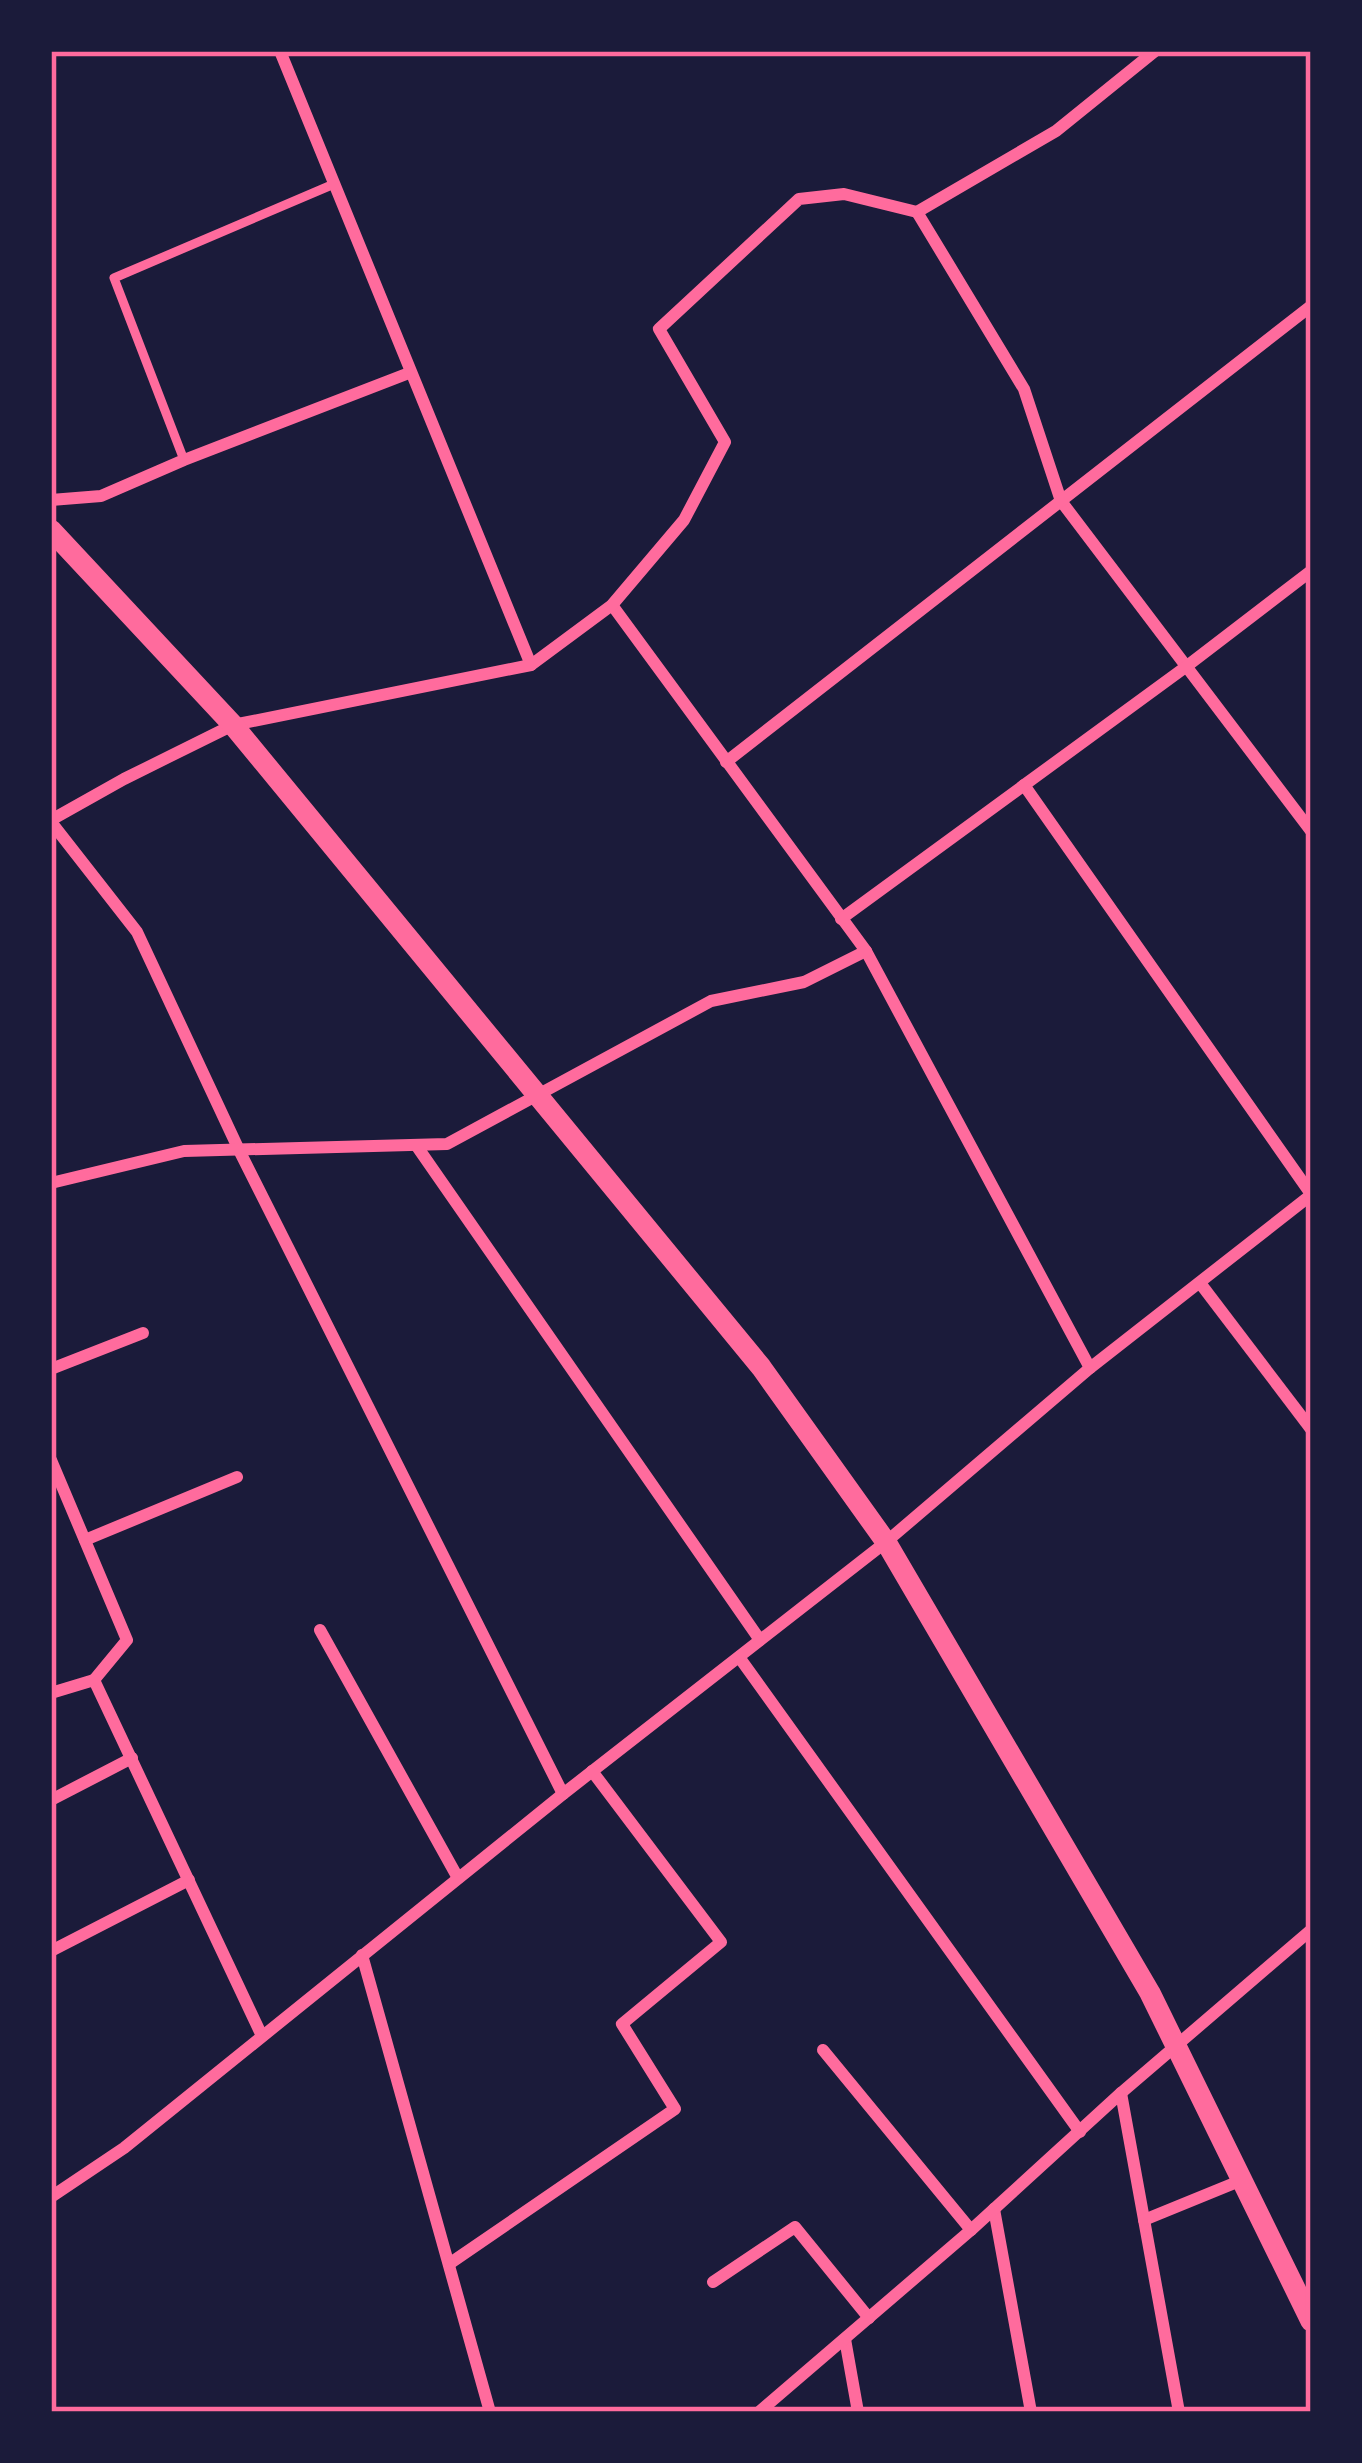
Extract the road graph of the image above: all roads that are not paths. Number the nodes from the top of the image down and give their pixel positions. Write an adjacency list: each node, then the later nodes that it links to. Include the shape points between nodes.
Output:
1 (280, 51): 3 (street)
2 (1155, 51): 4 (street, via 1056,131)
3 (334, 184): 6 (street); 7 (lane, via 114,278)
4 (917, 212): 9 (street, via 1024,389); 12 (street, via 844,194 799,200 659,329 725,442 684,520)
5 (1311, 306): 9 (street)
6 (409, 373): 7 (street); 13 (street)
7 (184, 460): 8 (street, via 101,496)
8 (51, 500)
9 (1061, 501): 14 (street); 16 (street)
10 (51, 530): 15 (street)
11 (1311, 571): 14 (street)
12 (612, 605): 13 (street); 16 (street)
13 (531, 665): 15 (street)
14 (1187, 666): 17 (street); 19 (street)
15 (233, 725): 18 (street); 22 (street)
16 (726, 762): 20 (street)
17 (1024, 785): 20 (street); 26 (street)
18 (51, 821): 24 (street, via 137,932)
19 (1311, 831)
20 (841, 919): 21 (street)
21 (866, 951): 22 (street, via 804,982 710,1001); 29 (street)
22 (539, 1096): 23 (street, via 447,1144); 35 (street, via 761,1366)
23 (416, 1144): 24 (street); 37 (street)
24 (239, 1150): 25 (street, via 184,1151); 43 (street)
25 (51, 1183)
26 (1311, 1195): 27 (street)
27 (1200, 1282): 29 (street); 31 (street)
28 (143, 1333): 30 (street)
29 (1090, 1368): 35 (street)
30 (51, 1369)
31 (1311, 1429)
32 (51, 1460): 34 (street)
33 (238, 1477): 34 (street)
34 (85, 1540): 39 (street, via 127,1640)
35 (886, 1542): 37 (street); 51 (street)
36 (320, 1630): 45 (street)
37 (760, 1640): 38 (street)
38 (739, 1657): 42 (street); 54 (street)
39 (94, 1680): 40 (street); 41 (street)
40 (51, 1694)
41 (132, 1758): 44 (street); 46 (street)
42 (592, 1771): 43 (street); 60 (street, via 721,1942 622,2024 676,2109)
43 (563, 1793): 45 (street)
44 (51, 1800)
45 (458, 1878): 49 (street)
46 (189, 1880): 48 (street); 50 (street)
47 (1311, 1930): 51 (street)
48 (51, 1951)
49 (362, 1955): 50 (street); 60 (street)
50 (262, 2036): 56 (street)
51 (1177, 2048): 53 (street); 55 (street)
52 (823, 2050): 59 (street)
53 (1121, 2093): 54 (street); 58 (street)
54 (1080, 2132): 57 (street)
55 (1242, 2180): 58 (street); 63 (street)
56 (51, 2197)
57 (994, 2209): 59 (street); 68 (street)
58 (1144, 2220): 69 (street)
59 (971, 2230): 62 (street)
60 (449, 2264): 65 (street)
61 (713, 2282): 62 (street, via 795,2227)
62 (869, 2318): 64 (street)
63 (1311, 2320)
64 (845, 2339): 66 (street); 67 (street)
65 (490, 2412)
66 (759, 2412)
67 (858, 2412)
68 (1031, 2412)
69 (1180, 2412)

